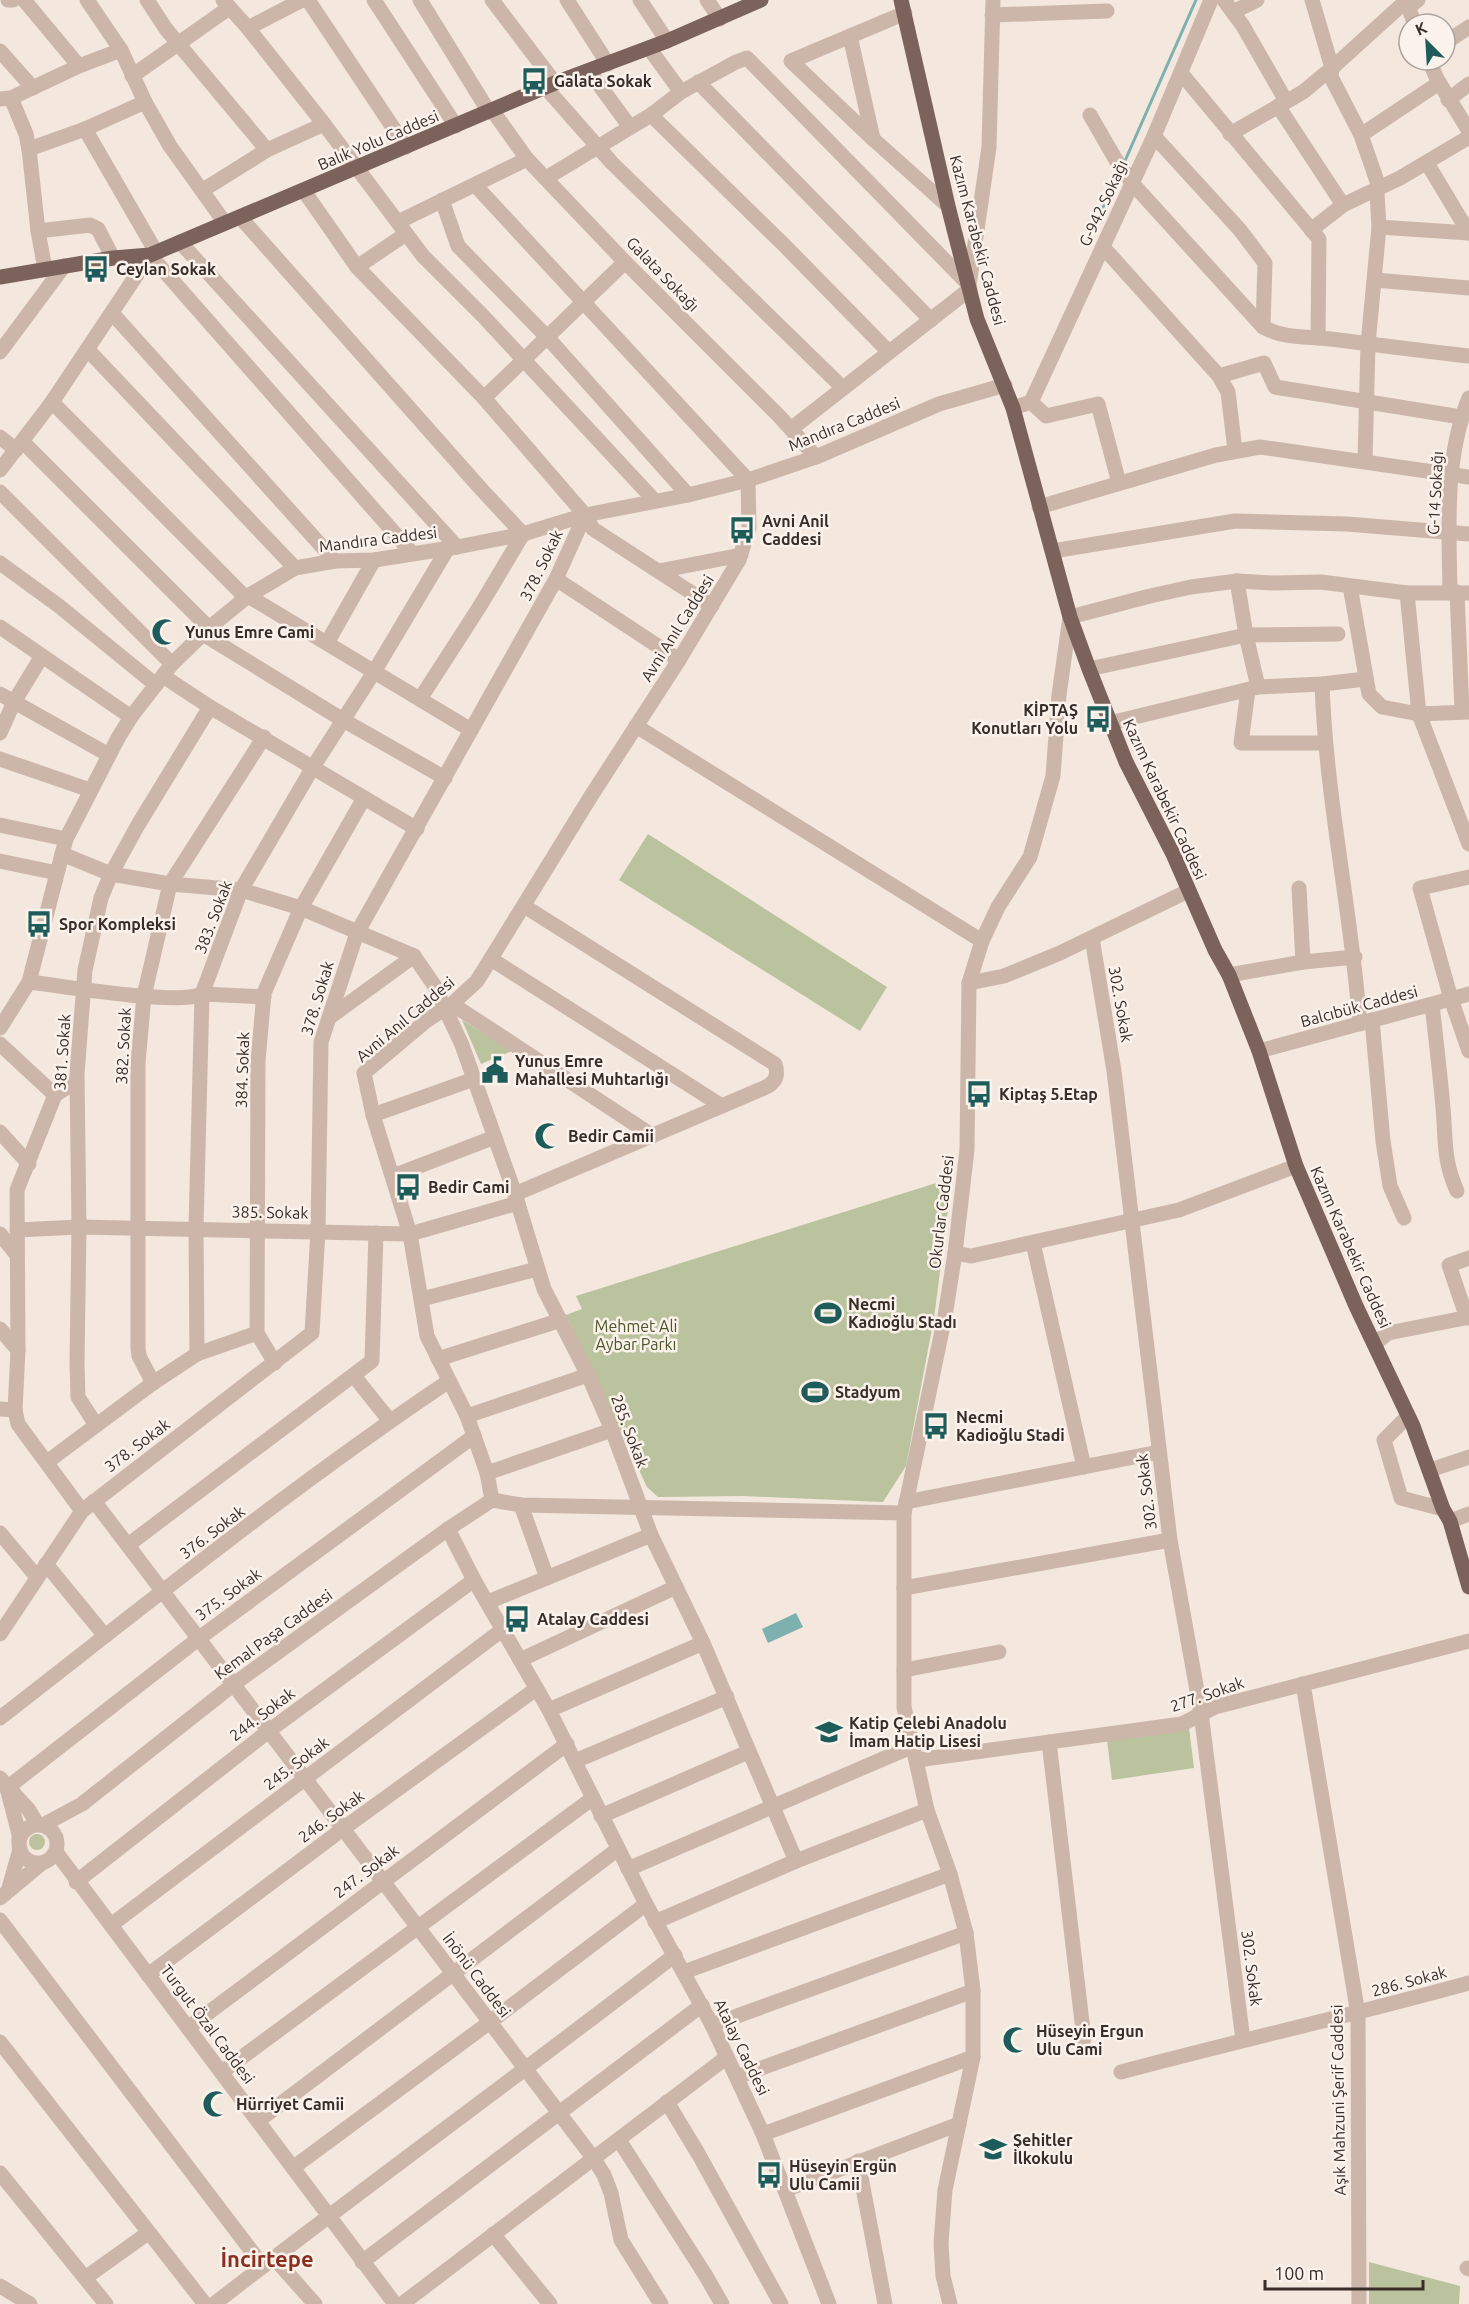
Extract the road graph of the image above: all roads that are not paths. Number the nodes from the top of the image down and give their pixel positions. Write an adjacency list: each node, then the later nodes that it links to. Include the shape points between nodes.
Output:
1 (24, 0): 32 (street)
2 (87, 0): 29 (street)
3 (147, 0): 27 (street)
4 (302, 0): 24 (street)
5 (308, 0): 61 (street)
6 (374, 0): 52 (street)
7 (420, 0): 48 (street, Galata Sokağı)
8 (492, 0): 41 (street)
9 (567, 0): 31 (street)
10 (640, 0): 26 (street)
11 (707, 0): 23 (street)
12 (761, 0): 23 (main road, Balık Yolu Caddesi)
13 (1211, 0): 36 (street, G-942 Sokağı)
14 (1257, 0): 19 (street)
15 (1410, 0): 33 (street)
16 (1313, 1): 33 (street)
17 (226, 4): 24 (street); 27 (street)
18 (1071, 6): 21 (street); 22 (street)
19 (1228, 6): 47 (street)
20 (903, 7): 25 (street); 76 (main road, Kazım Karabekir Caddesi)
21 (993, 8): 94 (street, via 989,147)
22 (1107, 11)
23 (720, 18): 26 (main road, Balık Yolu Caddesi)
24 (248, 28): 51 (street)
25 (850, 36): 60 (street); 60 (street, via 791,61)
26 (667, 41): 28 (main road, Balık Yolu Caddesi)
27 (178, 44): 37 (street); 64 (street)
28 (649, 48): 31 (main road, Balık Yolu Caddesi); 43 (street)
29 (121, 50): 32 (street); 37 (street)
30 (0, 51): 42 (street)
31 (608, 64): 34 (main road, Balık Yolu Caddesi)
32 (79, 66): 42 (street)
33 (1332, 68): 47 (street); 57 (street, via 1331,77)
34 (589, 70): 41 (main road, Balık Yolu Caddesi); 53 (street)
35 (1434, 72): 39 (street)
36 (1181, 73): 56 (street); 58 (street, G-942 Sokağı)
37 (132, 76): 46 (street)
38 (698, 82): 43 (street); 94 (street, via 747,58); 98 (street)
39 (1439, 83): 45 (street); 57 (street)
40 (1469, 84): 45 (street)
41 (550, 85): 48 (main road, Balık Yolu Caddesi); 62 (street)
42 (33, 88): 44 (street)
43 (681, 92): 49 (street)
44 (5, 99): 63 (street, via 26,134)
45 (1448, 100): 55 (street)
46 (145, 102): 54 (street); 72 (street, via 170,146)
47 (1282, 104): 56 (street); 75 (street, via 1301,144)
48 (490, 111): 52 (main road, Balık Yolu Caddesi); 65 (street, Galata Sokağı)
49 (651, 115): 53 (street); 105 (street)
50 (1090, 115): 69 (street)
51 (324, 124): 64 (street); 67 (street)
52 (456, 126): 61 (main road, Balık Yolu Caddesi)
53 (630, 127): 62 (street)
54 (85, 129): 63 (street); 86 (street)
55 (1469, 131)
56 (1230, 134): 81 (street)
57 (1361, 135): 71 (street)
58 (1155, 136): 69 (street, G-942 Sokağı); 99 (street, via 1265,263)
59 (1469, 137): 66 (street)
60 (873, 139): 76 (street)
61 (406, 147): 67 (main road, Balık Yolu Caddesi)
62 (597, 147): 68 (street); 110 (street)
63 (29, 149): 82 (street)
64 (267, 150): 72 (street)
65 (526, 159): 68 (street, Galata Sokağı); 70 (street)
66 (1427, 163): 71 (street); 83 (street)
67 (358, 168): 73 (main road, Balık Yolu Caddesi); 80 (street)
68 (546, 178): 88 (street, Galata Sokağı)
69 (1130, 180): 85 (street, G-942 Sokağı); 99 (street)
70 (475, 185): 74 (street); 96 (street)
71 (1379, 187): 75 (street); 79 (street)
72 (203, 190): 78 (street)
73 (304, 191): 77 (main road, Balık Yolu Caddesi); 90 (street)
74 (442, 200): 80 (street); 100 (street, via 458,246)
75 (1343, 205): 81 (street)
76 (948, 206): 94 (main road, Kazım Karabekir Caddesi)
77 (240, 217): 78 (main road, Balık Yolu Caddesi); 135 (street)
78 (225, 223): 84 (main road, Balık Yolu Caddesi)
79 (1379, 227): 83 (street); 93 (street)
80 (402, 228): 90 (street); 107 (street, via 423,256)
81 (1311, 230): 101 (street, via 1319,239)
82 (38, 231): 87 (street, via 90,225 98,229); 91 (street)
83 (1469, 233)
84 (180, 242): 86 (main road, Balık Yolu Caddesi); 137 (street)
85 (1103, 247): 108 (street); 115 (street, G-942 Sokağı)
86 (153, 254): 87 (main road, Balık Yolu Caddesi); 97 (street); 139 (street)
87 (113, 258): 89 (main road, Balık Yolu Caddesi)
88 (625, 262): 96 (street); 118 (street, Galata Sokağı)
89 (64, 266): 91 (main road, Balık Yolu Caddesi); 104 (street)
90 (357, 267): 111 (street)
91 (45, 269): 92 (main road, Balık Yolu Caddesi)
92 (0, 277)
93 (1374, 280): 95 (street); 102 (street)
94 (969, 287): 98 (street); 109 (main road, Kazım Karabekir Caddesi, via 977,319)
95 (1469, 288)
96 (583, 300): 100 (street); 127 (street)
97 (112, 313): 103 (street); 142 (street)
98 (931, 320): 105 (street)
99 (1263, 327): 101 (street, via 1290,337)
100 (548, 338): 107 (street); 130 (street)
101 (1318, 338): 102 (street)
102 (1368, 344): 106 (street); 113 (street)
103 (88, 350): 114 (street); 144 (street)
104 (0, 352)
105 (889, 352): 110 (street)
106 (1469, 356)
107 (524, 360): 111 (street); 131 (street)
108 (1219, 376): 113 (street, via 1264,363 1275,387); 121 (street, via 1228,392)
109 (1005, 385): 116 (main road, Kazım Karabekir Caddesi); 122 (street, Mandıra Caddesi, via 939,404)
110 (843, 388): 118 (street)
111 (484, 398): 133 (street)
112 (1469, 398): 117 (street, G-14 Sokağı)
113 (1366, 401): 117 (street); 123 (street)
114 (52, 402): 120 (street); 151 (street)
115 (1031, 402): 116 (street); 128 (street, via 1046,416 1098,404)
116 (1013, 408): 132 (main road, Kazım Karabekir Caddesi)
117 (1461, 417): 125 (street, G-14 Sokağı)
118 (791, 429): 122 (street, Galata Sokağı)
119 (0, 437): 120 (street)
120 (20, 446): 124 (street); 155 (street)
121 (1235, 450): 123 (street, via 1260,447); 128 (street)
122 (816, 457): 127 (street, Mandıra Caddesi)
123 (1365, 461): 125 (street)
124 (0, 470)
125 (1452, 475): 126 (street); 134 (street, G-14 Sokağı)
126 (1469, 477)
127 (748, 480): 130 (street, Mandıra Caddesi); 140 (street, Avni Anıl Caddesi, via 749,528)
128 (1119, 483): 132 (street)
129 (0, 492): 163 (street)
130 (688, 495): 131 (street, Mandıra Caddesi)
131 (655, 501): 133 (street, Mandıra Caddesi)
132 (1039, 507): 138 (main road, Kazım Karabekir Caddesi)
133 (585, 515): 135 (street, Mandıra Caddesi); 145 (street, via 593,529); 146 (street, 378. Sokak)
134 (1449, 533): 136 (street); 138 (street, via 1347,524 1235,521); 149 (street, G-14 Sokağı)
135 (523, 534): 137 (street, Mandıra Caddesi); 168 (street)
136 (1469, 534)
137 (453, 548): 139 (street, Mandıra Caddesi); 162 (street, 383. Sokak)
138 (1053, 551): 153 (main road, Kazım Karabekir Caddesi)
139 (412, 553): 141 (street, Mandıra Caddesi)
140 (741, 555): 145 (street); 152 (street, Avni Anıl Caddesi)
141 (374, 560): 142 (street, Mandıra Caddesi); 158 (street)
142 (335, 561): 144 (street, Mandıra Caddesi)
143 (0, 563): 163 (street)
144 (295, 568): 151 (street, Mandıra Caddesi)
145 (659, 571): 152 (street)
146 (556, 579): 160 (street); 176 (street, 378. Sokak)
147 (1237, 580): 148 (street); 153 (street, via 1162,593); 157 (street)
148 (1350, 586): 150 (street); 164 (street)
149 (1459, 592): 150 (street); 170 (street, G-14 Sokağı)
150 (1407, 593): 171 (street)
151 (247, 597): 155 (street, Mandıra Caddesi); 158 (street)
152 (712, 606): 160 (street, Avni Anıl Caddesi)
153 (1070, 617): 161 (main road, Kazım Karabekir Caddesi); 202 (street, Okurlar Caddesi, via 1053,776 1030,857)
154 (0, 627): 159 (street)
155 (206, 631): 163 (street, Mandıra Caddesi); 173 (street)
156 (1338, 634): 157 (street)
157 (1246, 635): 161 (street); 166 (street)
158 (327, 643): 162 (street)
159 (42, 656): 167 (street); 172 (street)
160 (679, 660): 175 (street, Avni Anıl Caddesi)
161 (1089, 669): 174 (main road, Kazım Karabekir Caddesi)
162 (374, 672): 168 (street); 173 (street, 383. Sokak)
163 (164, 675): 169 (street); 172 (street, Mandıra Caddesi)
164 (1366, 679): 165 (street); 171 (street, via 1369,694 1382,707)
165 (1322, 684): 166 (street); 179 (street)
166 (1253, 688): 174 (street); 179 (street, via 1241,742)
167 (7, 698): 177 (street); 180 (street)
168 (420, 699): 176 (street)
169 (210, 707): 178 (street); 192 (street, 381. Sokak)
170 (1465, 712): 171 (street)
171 (1419, 714): 188 (street)
172 (131, 717): 180 (street, Mandıra Caddesi)
173 (343, 720): 182 (street, 383. Sokak); 183 (street)
174 (1110, 723): 197 (main road, Kazım Karabekir Caddesi)
175 (636, 726): 198 (street, Avni Anıl Caddesi); 202 (street)
176 (471, 730): 183 (street, 378. Sokak)
177 (0, 733)
178 (264, 737): 182 (street); 194 (street, 382. Sokak)
179 (1324, 743): 204 (street)
180 (109, 755): 184 (street, Mandıra Caddesi)
181 (0, 759): 184 (street)
182 (313, 767): 185 (street); 196 (street, 383. Sokak)
183 (445, 778): 187 (street, 378. Sokak)
184 (90, 790): 189 (street, Mandıra Caddesi)
185 (364, 798): 187 (street); 199 (street, 384. Sokak)
186 (0, 825): 189 (street)
187 (417, 829): 200 (street, 378. Sokak)
188 (1469, 844)
189 (64, 846): 191 (street, Mandıra Caddesi); 192 (street)
190 (0, 861): 191 (street)
191 (57, 873): 208 (street, Mandıra Caddesi)
192 (111, 874): 194 (street); 210 (street, 381. Sokak, via 101,898)
193 (1469, 877): 215 (street, via 1420,888)
194 (170, 884): 196 (street); 213 (street, 382. Sokak)
195 (1299, 888): 206 (street)
196 (241, 890): 199 (street); 211 (street, 383. Sokak)
197 (1188, 891): 201 (street); 207 (main road, Kazım Karabekir Caddesi)
198 (524, 906): 205 (street, Avni Anıl Caddesi); 227 (street, 385. Sokak, via 775,1064 776,1078 772,1084)
199 (301, 908): 200 (street); 214 (street, 384. Sokak)
200 (357, 933): 203 (street); 218 (street, 378. Sokak)
201 (1092, 938): 209 (street, via 1004,976); 238 (street, 302. Sokak, via 1114,1071)
202 (982, 941): 209 (street, Okurlar Caddesi)
203 (414, 956): 217 (street, 285. Sokak); 218 (street)
204 (1354, 957): 206 (street); 219 (street)
205 (491, 959): 217 (street, Avni Anıl Caddesi, via 477,981); 227 (street)
206 (1303, 962): 207 (street)
207 (1229, 975): 222 (main road, Kazım Karabekir Caddesi)
208 (29, 982): 210 (street); 220 (street, Mandıra Caddesi)
209 (969, 983): 249 (street, Okurlar Caddesi, via 967,1150)
210 (84, 988): 213 (street); 225 (street, 381. Sokak)
211 (202, 994): 213 (street, via 195,998); 214 (street); 241 (street, 383. Sokak)
212 (1469, 994): 215 (street, Balcıbük Caddesi)
213 (144, 996): 240 (street, 382. Sokak, via 138,1063)
214 (264, 997): 243 (street, 384. Sokak, via 258,1061)
215 (1451, 999): 216 (street, Balcıbük Caddesi); 223 (street)
216 (1432, 1005): 219 (street, Balcıbük Caddesi); 235 (street, via 1444,1150)
217 (449, 1006): 224 (street, 285. Sokak); 228 (street, Avni Anıl Caddesi, via 364,1073); 230 (street)
218 (330, 1017): 244 (street, 378. Sokak, via 321,1042)
219 (1366, 1022): 222 (street, Balcıbük Caddesi); 237 (street, via 1390,1186)
220 (0, 1028)
221 (0, 1044): 226 (street)
222 (1259, 1051): 233 (main road, Kazım Karabekir Caddesi)
223 (1469, 1051)
224 (474, 1079): 228 (street); 231 (street, 285. Sokak)
225 (77, 1081): 226 (street); 239 (street, 381. Sokak)
226 (55, 1095): 232 (street)
227 (722, 1106): 230 (street, 385. Sokak)
228 (373, 1115): 234 (street, Avni Anıl Caddesi)
229 (0, 1132): 232 (street)
230 (652, 1136): 236 (street, 385. Sokak)
231 (495, 1137): 234 (street); 236 (street, 285. Sokak)
232 (29, 1164): 242 (street, via 17,1190)
233 (1296, 1166): 238 (street, via 1179,1210); 258 (main road, Kazım Karabekir Caddesi)
234 (393, 1176): 247 (street, Avni Anıl Caddesi)
235 (1457, 1191)
236 (516, 1199): 247 (street, 385. Sokak); 252 (street, 285. Sokak)
237 (1404, 1218)
238 (1131, 1220): 248 (street); 274 (street, 302. Sokak)
239 (79, 1227): 240 (street, 385. Sokak); 242 (street, 385. Sokak); 271 (street, 381. Sokak, via 78,1397)
240 (138, 1228): 241 (street, 385. Sokak); 266 (street, 382. Sokak, via 138,1348)
241 (196, 1228): 243 (street, 385. Sokak); 260 (street, 383. Sokak)
242 (17, 1230): 250 (street)
243 (257, 1230): 244 (street, 385. Sokak); 257 (street, 384. Sokak)
244 (318, 1231): 245 (street, 385. Sokak); 262 (street, 378. Sokak, via 312,1333)
245 (376, 1233): 247 (street, 385. Sokak); 264 (street, via 372,1361)
246 (0, 1234): 250 (street)
247 (410, 1234): 253 (street, Avni Anıl Caddesi)
248 (1033, 1243): 249 (street, via 971,1256); 277 (street)
249 (955, 1253): 284 (street, Okurlar Caddesi)
250 (17, 1255): 259 (street)
251 (1469, 1258): 254 (street, via 1449,1265)
252 (537, 1269): 253 (street); 255 (street, 285. Sokak)
253 (422, 1299): 261 (street, Avni Anıl Caddesi, via 427,1336)
254 (1468, 1317): 258 (street, via 1388,1334)
255 (561, 1320): 261 (street); 263 (street, 285. Sokak)
256 (0, 1329): 259 (street)
257 (257, 1333): 260 (street); 262 (street)
258 (1374, 1344): 269 (main road, Kazım Karabekir Caddesi)
259 (18, 1350): 267 (street)
260 (197, 1354): 266 (street)
261 (438, 1359): 265 (street, Avni Anıl Caddesi)
262 (275, 1363): 282 (street, 378. Sokak)
263 (588, 1375): 268 (street); 272 (street, 285. Sokak)
264 (354, 1376): 270 (street); 291 (street)
265 (449, 1381): 268 (street, Avni Anıl Caddesi); 270 (street, 376. Sokak)
266 (153, 1383): 271 (street)
267 (8, 1409): 276 (street, İnönü Caddesi)
268 (467, 1416): 273 (street, Avni Anıl Caddesi)
269 (1408, 1416): 278 (main road, Kazım Karabekir Caddesi); 286 (street, via 1384,1440 1401,1498)
270 (390, 1421): 299 (street, 376. Sokak)
271 (96, 1425): 276 (street)
272 (612, 1431): 279 (street); 283 (street, 285. Sokak)
273 (474, 1436): 279 (street, Avni Anıl Caddesi); 304 (street, 375. Sokak)
274 (1159, 1452): 277 (street); 290 (street, 302. Sokak)
275 (1469, 1457): 278 (street)
276 (47, 1462): 282 (street, İnönü Caddesi)
277 (1084, 1467): 284 (street)
278 (1430, 1470): 286 (main road, Kazım Karabekir Caddesi)
279 (487, 1473): 280 (street, Avni Anıl Caddesi)
280 (492, 1500): 281 (street); 287 (street, Kemal Paşa Caddesi)
281 (521, 1505): 283 (street); 294 (street)
282 (88, 1506): 291 (street, İnönü Caddesi); 292 (street, 378. Sokak)
283 (639, 1507): 284 (street); 289 (street, 285. Sokak)
284 (905, 1508): 298 (street, Okurlar Caddesi)
285 (1469, 1514): 286 (street)
286 (1446, 1515): 297 (main road, Kazım Karabekir Caddesi)
287 (448, 1529): 295 (street, Atalay Caddesi); 310 (street, Kemal Paşa Caddesi)
288 (0, 1533): 293 (street)
289 (651, 1535): 294 (street); 296 (street, 285. Sokak)
290 (1170, 1540): 298 (street); 315 (street, 302. Sokak)
291 (128, 1545): 299 (street, İnönü Caddesi)
292 (46, 1564): 293 (street, 378. Sokak); 303 (street)
293 (37, 1577): 302 (street, 378. Sokak)
294 (547, 1578): 300 (street)
295 (474, 1580): 300 (street, Atalay Caddesi); 317 (street, 244. Sokak)
296 (676, 1587): 306 (street, 285. Sokak); 308 (street)
297 (1469, 1587)
298 (904, 1588): 309 (street, Okurlar Caddesi)
299 (163, 1591): 303 (street, 376. Sokak); 304 (street, İnönü Caddesi)
300 (488, 1602): 301 (street, Atalay Caddesi)
301 (502, 1630): 308 (street, Atalay Caddesi); 323 (street, 245. Sokak)
302 (0, 1634)
303 (105, 1636): 316 (street, 376. Sokak)
304 (198, 1639): 310 (street, İnönü Caddesi); 324 (street, 375. Sokak)
305 (1469, 1641): 311 (street, 277. Sokak)
306 (703, 1643): 313 (street, 285. Sokak); 314 (street)
307 (999, 1652): 309 (street)
308 (520, 1660): 312 (street, Atalay Caddesi)
309 (904, 1670): 321 (street, Okurlar Caddesi, via 904,1707)
310 (234, 1684): 317 (street, İnönü Caddesi); 326 (street, Kemal Paşa Caddesi)
311 (1303, 1684): 315 (street, 277. Sokak); 356 (street, Aşık Mahzuni Şerif Caddesi)
312 (536, 1689): 314 (street, Atalay Caddesi); 331 (street, 246. Sokak)
313 (727, 1697): 320 (street, 285. Sokak); 322 (street)
314 (549, 1710): 319 (street, Atalay Caddesi)
315 (1200, 1713): 318 (street, 277. Sokak, via 1182,1724); 361 (street, 302. Sokak)
316 (0, 1718)
317 (270, 1730): 323 (street, İnönü Caddesi); 341 (street, 244. Sokak)
318 (1049, 1742): 321 (street, 277. Sokak); 360 (street)
319 (567, 1744): 322 (street, Atalay Caddesi); 340 (street, 247. Sokak)
320 (748, 1752): 327 (street, 285. Sokak); 329 (street)
321 (915, 1753): 327 (street, 277. Sokak); 328 (street, Okurlar Caddesi)
322 (575, 1761): 325 (street, Atalay Caddesi)
323 (306, 1778): 331 (street, İnönü Caddesi); 346 (street, 245. Sokak)
324 (4, 1783): 330 (street); 333 (street, via 20,1834)
325 (593, 1798): 329 (street, Atalay Caddesi); 347 (street)
326 (82, 1804): 330 (street, Kemal Paşa Caddesi); 332 (street, Kemal Paşa Caddesi)
327 (773, 1806): 336 (street, 285. Sokak); 338 (street, 277. Sokak)
328 (927, 1810): 336 (street); 339 (street, Okurlar Caddesi)
329 (601, 1816): 334 (street, Atalay Caddesi)
330 (40, 1825): 332 (street, via 49,1827); 333 (street, via 25,1830)
331 (344, 1828): 340 (street, İnönü Caddesi); 351 (street, 246. Sokak)
332 (56, 1837): 335 (street)
333 (19, 1845): 337 (street, via 26,1859); 342 (street)
334 (618, 1849): 338 (street, Atalay Caddesi); 352 (street)
335 (56, 1852): 337 (street); 341 (street, Turgut Özal Caddesi)
336 (796, 1861): 345 (street)
337 (42, 1863): 342 (street)
338 (628, 1869): 343 (street, Atalay Caddesi)
339 (950, 1874): 348 (street, Okurlar Caddesi); 350 (street)
340 (384, 1881): 347 (street, İnönü Caddesi); 359 (street, 247. Sokak)
341 (76, 1882): 346 (street, Turgut Özal Caddesi)
342 (5, 1893)
343 (646, 1904): 345 (street, Atalay Caddesi); 357 (street)
344 (0, 1920): 383 (street)
345 (656, 1922): 349 (street, Atalay Caddesi)
346 (111, 1925): 351 (street, Turgut Özal Caddesi)
347 (418, 1926): 352 (street, İnönü Caddesi); 366 (street)
348 (966, 1933): 354 (street, Okurlar Caddesi); 358 (street)
349 (675, 1955): 350 (street, Atalay Caddesi); 365 (street)
350 (684, 1972): 355 (street, Atalay Caddesi)
351 (148, 1975): 359 (street, Turgut Özal Caddesi)
352 (454, 1975): 357 (street, İnönü Caddesi); 371 (street)
353 (1469, 1983): 356 (street, 286. Sokak)
354 (973, 1991): 364 (street, Okurlar Caddesi); 368 (street)
355 (702, 2005): 358 (street, Atalay Caddesi); 370 (street)
356 (1358, 2014): 361 (street, 286. Sokak); 401 (street, Aşık Mahzuni Şerif Caddesi)
357 (490, 2022): 365 (street, İnönü Caddesi); 377 (street)
358 (712, 2025): 363 (street, Atalay Caddesi)
359 (188, 2028): 366 (street, Turgut Özal Caddesi)
360 (1084, 2039)
361 (1243, 2040): 367 (street, 286. Sokak)
362 (0, 2042): 381 (street)
363 (727, 2057): 368 (street, Atalay Caddesi); 369 (street)
364 (973, 2057): 372 (street, Okurlar Caddesi); 373 (street)
365 (525, 2070): 370 (street, İnönü Caddesi); 380 (street)
366 (222, 2072): 371 (street, Turgut Özal Caddesi)
367 (1121, 2072)
368 (737, 2077): 373 (street, Atalay Caddesi)
369 (668, 2102): 374 (street); 397 (street)
370 (558, 2113): 375 (street, İnönü Caddesi); 384 (street)
371 (258, 2121): 377 (street, Turgut Özal Caddesi)
372 (959, 2124): 376 (street); 400 (street, Okurlar Caddesi, via 945,2190 941,2243)
373 (763, 2134): 379 (street, Atalay Caddesi)
374 (619, 2140): 375 (street); 396 (street)
375 (594, 2159): 382 (street); 395 (street, İnönü Caddesi, via 611,2193 621,2240)
376 (858, 2161): 379 (street); 399 (street)
377 (294, 2167): 380 (street, Turgut Özal Caddesi)
378 (0, 2172): 385 (street)
379 (785, 2190): 398 (street, Atalay Caddesi)
380 (327, 2216): 383 (street); 384 (street, Turgut Özal Caddesi)
381 (148, 2233): 385 (street); 389 (street)
382 (493, 2234): 393 (street); 394 (street)
383 (269, 2262): 390 (street); 391 (street)
384 (362, 2262): 392 (street, Turgut Özal Caddesi)
385 (85, 2278): 388 (street)
386 (0, 2286): 387 (street)
387 (30, 2304)
388 (106, 2304)
389 (205, 2304)
390 (214, 2304)
391 (315, 2304)
392 (395, 2304)
393 (402, 2304)
394 (550, 2304)
395 (661, 2304)
396 (722, 2304)
397 (781, 2304)
398 (829, 2304)
399 (885, 2304)
400 (950, 2304)
401 (1359, 2304)

